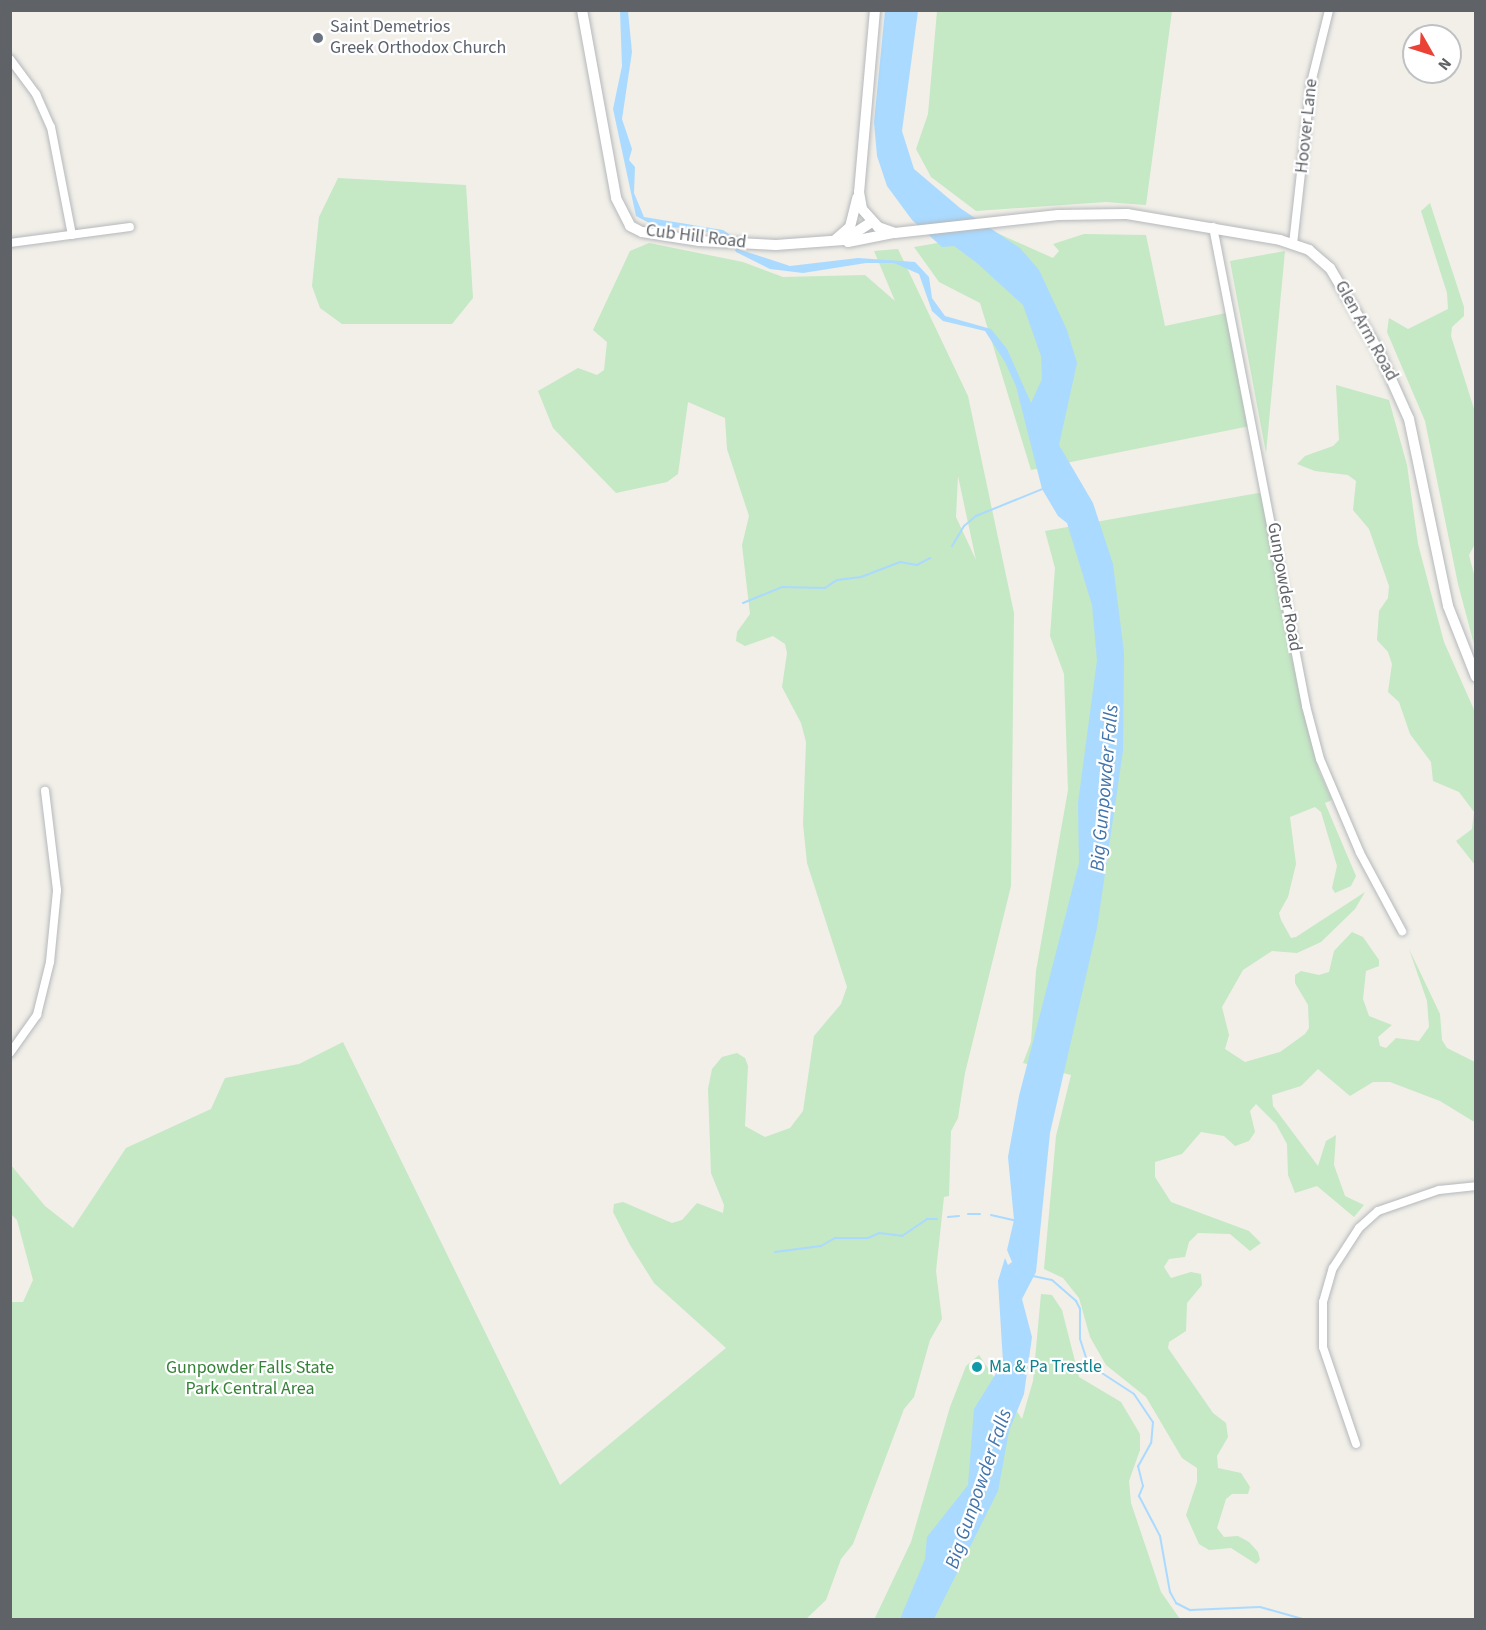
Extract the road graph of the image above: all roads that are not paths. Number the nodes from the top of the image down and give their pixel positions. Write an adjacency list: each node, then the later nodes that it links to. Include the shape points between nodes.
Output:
1 (582, 10): 11 (main road, Cub Hill Road, via 622,215 642,232 734,244)
2 (875, 10): 5 (main road)
3 (1329, 10): 13 (street, Hoover Lane, via 1311,83)
4 (10, 59): 10 (street, via 36,94 51,127)
5 (859, 192): 6 (main road, via 862,209); 11 (main road, via 850,227)
6 (872, 222): 9 (main road); 11 (main road, Cub Hill Road, via 850,238)
7 (130, 227): 10 (street)
8 (1213, 227): 9 (main road, Glen Arm Road, via 1106,213); 13 (main road, Glen Arm Road); 16 (street, Gunpowder Road, via 1306,706 1320,759 1360,853)
9 (895, 233): 11 (main road, Glen Arm Road, via 862,241)
10 (72, 235): 12 (street)
11 (832, 242)
12 (10, 243)
13 (1293, 244): 14 (main road, Glen Arm Road, via 1317,255 1337,277 1402,401 1416,445 1448,606)
14 (1476, 676)
15 (45, 791): 17 (street, via 57,890 50,962 37,1015)
16 (1402, 931)
17 (10, 1053)
18 (1476, 1186): 19 (street, via 1439,1190 1378,1211 1359,1228 1333,1268 1323,1302 1323,1347)
19 (1356, 1444)

